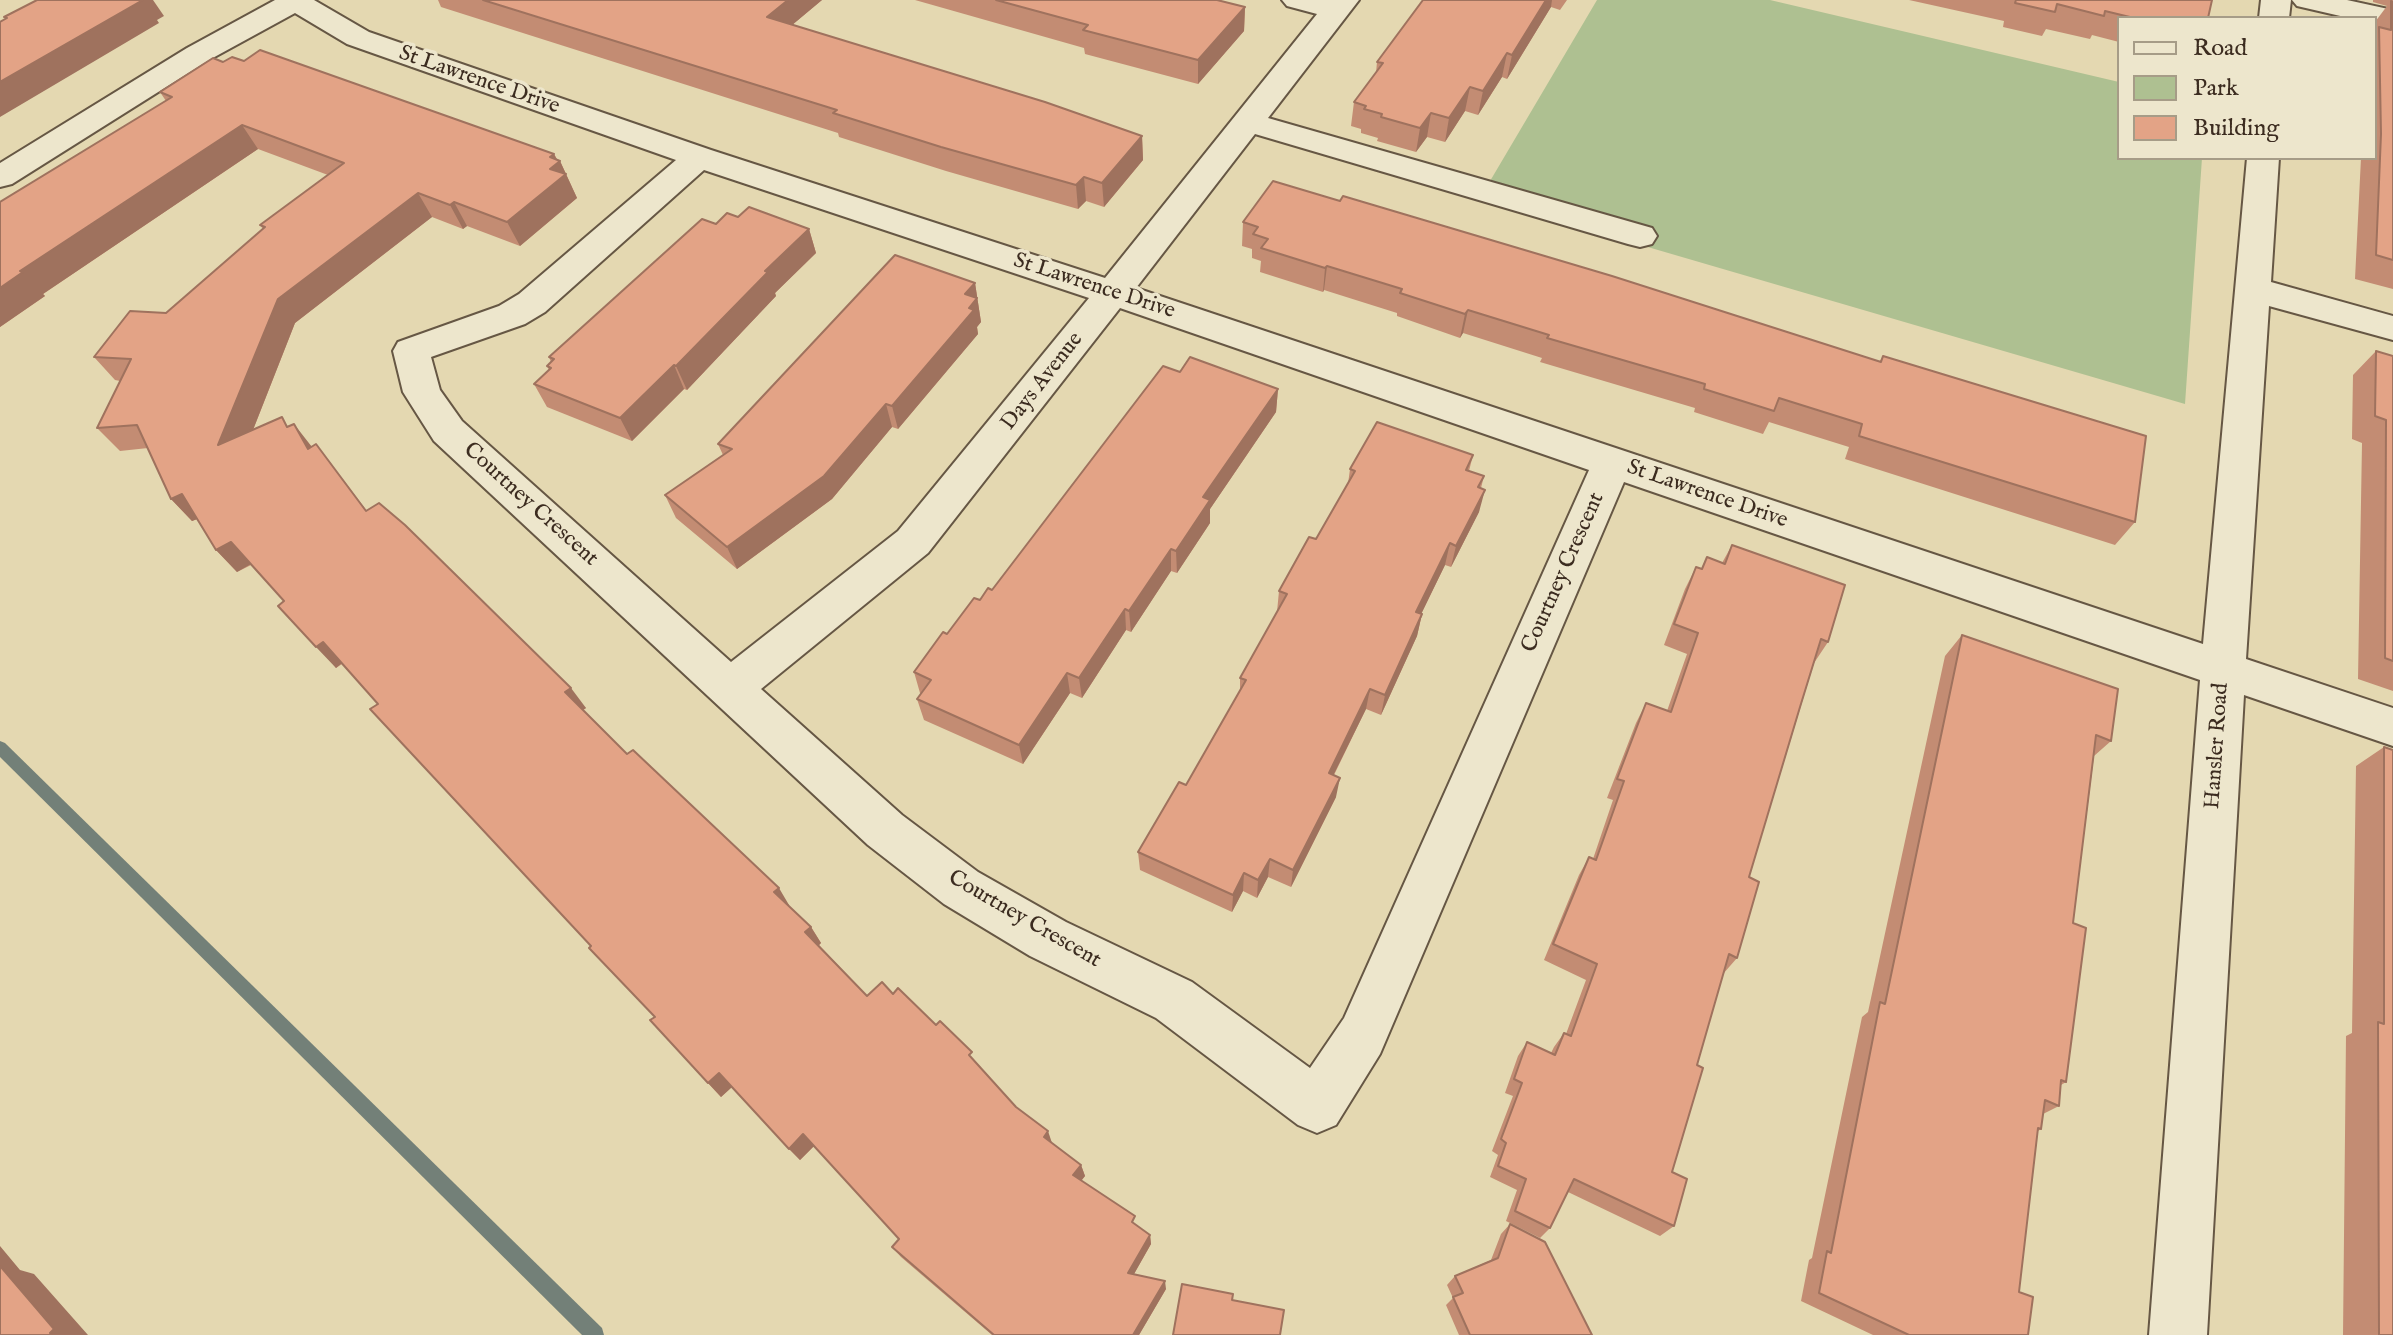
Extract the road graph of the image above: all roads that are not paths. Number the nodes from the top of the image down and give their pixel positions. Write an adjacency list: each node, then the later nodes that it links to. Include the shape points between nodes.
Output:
1 (1297, 0): 3 (street)
2 (2307, 0): 4 (street)
3 (1340, 5): 5 (street, Days Avenue)
4 (2393, 19)
5 (1248, 122): 9 (street); 11 (street, Days Avenue)
6 (699, 157): 8 (street, St Lawrence Drive, via 358,38 295,1 198,54); 11 (street, St Lawrence Drive); 15 (street, Courtney Crescent, via 532,303 411,351 422,392 448,431)
7 (2263, 160): 10 (street, Hansler Road)
8 (0, 177)
9 (1640, 236)
10 (2252, 289): 12 (street); 14 (street, Hansler Road)
11 (1113, 293): 13 (street, St Lawrence Drive); 15 (street, Days Avenue, via 913,542)
12 (2393, 328)
13 (1612, 463): 14 (street, St Lawrence Drive); 15 (street, Courtney Crescent, via 1362,1036 1317,1106 1174,1000 1048,939 961,888 885,830)
14 (2223, 671): 16 (street, St Lawrence Drive); 17 (street, Hansler Road)
15 (731, 688)
16 (2393, 727)
17 (2178, 1335)

